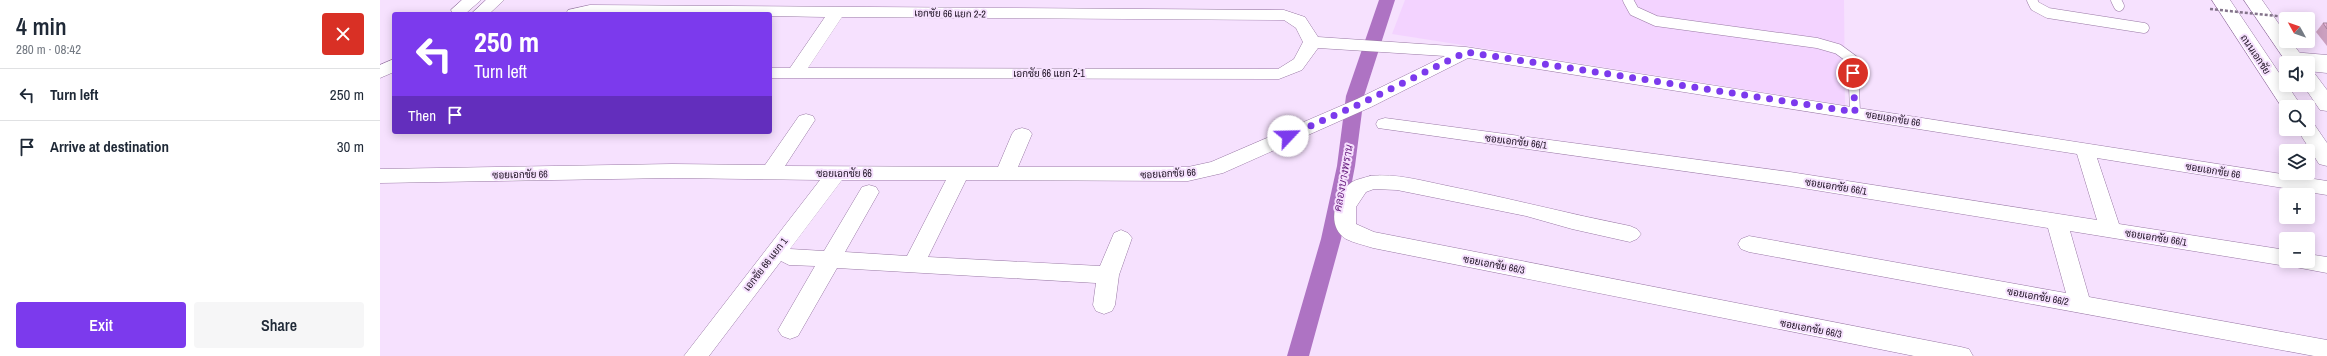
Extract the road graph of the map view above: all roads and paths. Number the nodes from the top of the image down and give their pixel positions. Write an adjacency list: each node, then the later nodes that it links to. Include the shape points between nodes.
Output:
1 (473, 0): 7 (street)
2 (496, 0): 8 (street)
3 (1628, 0): 27 (lane, via 1633,10 1656,21 1817,43 1838,49 1853,60)
4 (2032, 0): 12 (lane, via 2035,6 2048,13)
5 (2253, 0): 15 (main road)
6 (2215, 4): 11 (path, bridge); 25 (main road, ถนนเอกชัย)
7 (459, 10)
8 (481, 12)
9 (582, 12): 10 (street, เอกชัย 66 แยก 2-2)
10 (837, 12): 13 (street, เอกชัย 66 แยก 2-2, via 1284,15 1298,18); 23 (street)
11 (2279, 15)
12 (2144, 28)
13 (1312, 42): 14 (street); 23 (street, เอกชัย 66 แยก 2-1, via 1299,67 1279,74)
14 (1466, 52): 27 (street, ซอยเอกชัย 66); 37 (street, ซอยเอกชัย 66, via 1364,102 1216,168 1188,174)
15 (2295, 56)
16 (2327, 60): 17 (lane)
17 (2315, 61)
18 (392, 65): 21 (street)
19 (2315, 65): 20 (street)
20 (2327, 68)
21 (380, 73)
22 (772, 73): 23 (street, เอกชัย 66 แยก 2-1)
23 (795, 73)
24 (2315, 88): 26 (main road)
25 (2287, 100)
26 (2327, 105)
27 (1855, 112): 32 (street, ซอยเอกชัย 66)
28 (806, 120): 34 (street)
29 (1385, 124): 41 (street, ซอยเอกชัย 66/1, via 1790,179)
30 (1022, 134): 37 (street)
31 (2312, 136): 33 (main road)
32 (2085, 149): 39 (street, ซอยเอกชัย 66); 42 (street)
33 (2327, 159)
34 (771, 172): 35 (street, ซอยเอกชัย 66); 38 (street, ซอยเอกชัย 66, via 672,171)
35 (836, 173): 36 (street, ซอยเอกชัย 66); 57 (street, เอกชัย 66 แยก 1)
36 (959, 174): 37 (street, ซอยเอกชัย 66); 50 (street)
37 (1005, 174)
38 (380, 176)
39 (2327, 188)
40 (869, 192): 48 (street)
41 (2058, 221): 42 (street, ซอยเอกชัย 66/1); 53 (street)
42 (2110, 230): 47 (street, ซอยเอกชัย 66/1)
43 (1630, 234): 58 (street, ซอยเอกชัย 66/3, via 1526,209 1397,183 1376,182 1353,190 1347,200 1345,217 1347,227 1353,233 1373,240)
44 (1120, 238): 52 (street)
45 (1749, 244): 53 (street, ซอยเอกชัย 66/2)
46 (789, 257): 48 (street)
47 (2279, 257)
48 (830, 259): 50 (street); 55 (street)
49 (2315, 263): 51 (street)
50 (914, 264): 52 (street)
51 (2327, 265)
52 (1108, 275): 54 (street)
53 (2080, 304): 56 (street, ซอยเอกชัย 66/2)
54 (1104, 305)
55 (790, 330)
56 (2327, 349)
57 (696, 356)
58 (1961, 356)

